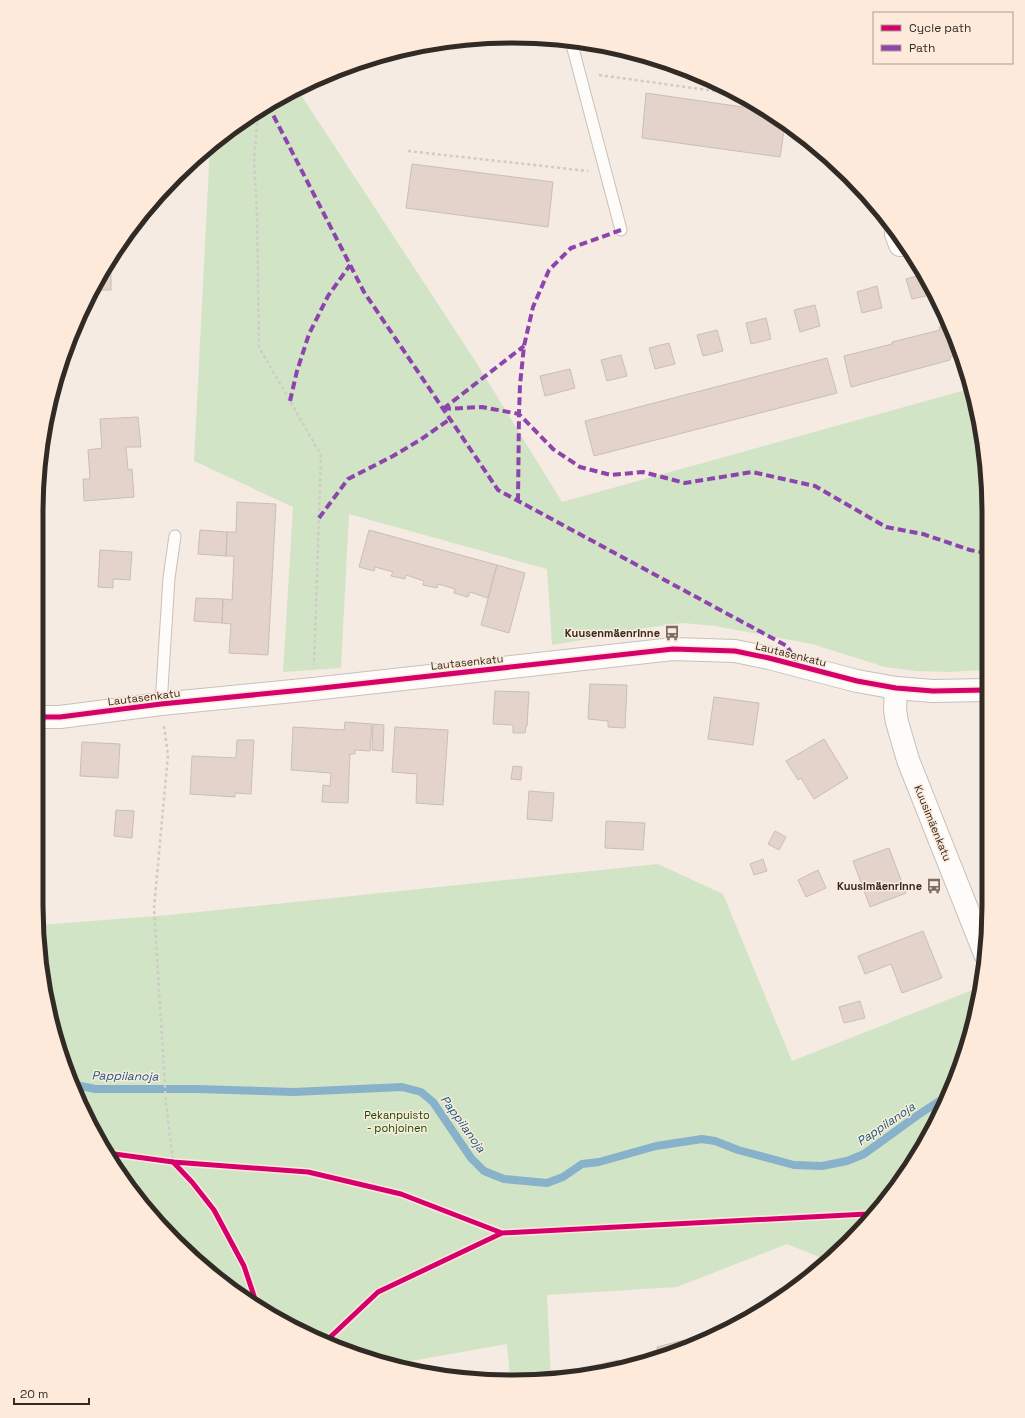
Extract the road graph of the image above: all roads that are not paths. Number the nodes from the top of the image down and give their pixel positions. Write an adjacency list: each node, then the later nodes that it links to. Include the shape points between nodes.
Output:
1 (572, 47): 2 (lane)
2 (621, 230)
3 (175, 536): 6 (lane)
4 (896, 688): 5 (street, via 933,691); 6 (street, Lautasenkatu, via 735,651 673,650); 8 (street, Kuusimäenkatu, via 896,722 906,754)
5 (982, 690)
6 (161, 704): 7 (street, Lautasenkatu)
7 (43, 717)
8 (980, 942)

